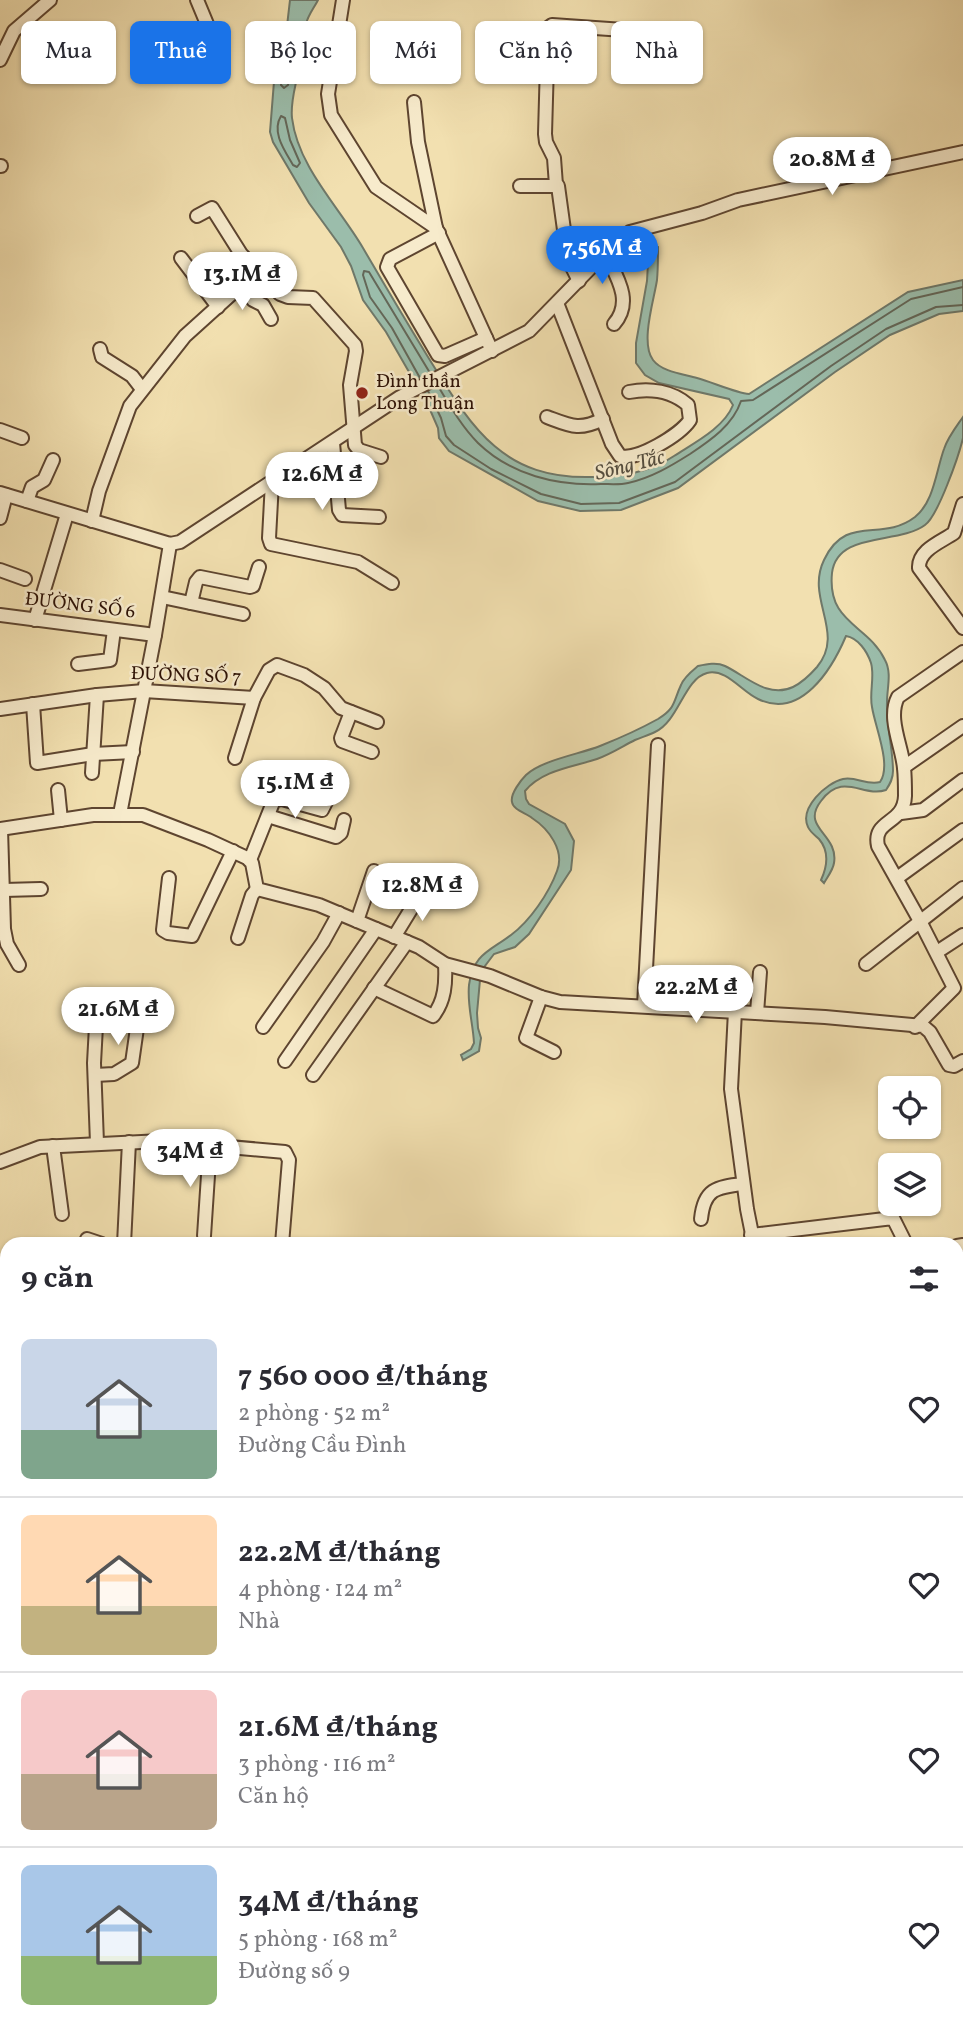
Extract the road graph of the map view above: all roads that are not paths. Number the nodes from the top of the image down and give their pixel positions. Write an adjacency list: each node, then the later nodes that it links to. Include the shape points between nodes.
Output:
1 (50, 0): 6 (street, via 14,31)
2 (197, 0): 4 (street)
3 (343, 0): 12 (street, via 329,110 380,191)
4 (206, 21)
5 (611, 29): 9 (street, via 552,24 548,28 545,134 554,158)
6 (0, 61)
7 (414, 102): 12 (street)
8 (963, 152): 13 (street, via 738,200 631,232)
9 (556, 185): 10 (street); 17 (street, via 568,259)
10 (520, 186)
11 (197, 216): 15 (street, via 213,209)
12 (437, 231): 23 (street); 23 (street, via 390,259 387,267 438,355)
13 (606, 252): 17 (street); 22 (street, via 624,300 622,315)
14 (181, 258): 20 (street)
15 (257, 271): 18 (street); 31 (street, via 280,294 313,298 353,342)
16 (231, 273): 18 (street)
17 (579, 281): 19 (street)
18 (242, 285): 20 (street); 21 (street)
19 (557, 303): 25 (street, via 529,331); 29 (street)
20 (218, 307): 26 (street, via 180,342)
21 (271, 319)
22 (614, 324)
23 (486, 338): 25 (street)
24 (100, 349): 26 (street, via 102,357 132,376)
25 (492, 351): 31 (street, via 400,397)
26 (142, 389): 43 (street, via 130,406)
27 (629, 392): 29 (street, via 652,390 681,399 688,405 690,420 654,447 623,458 617,454)
28 (547, 417): 29 (street, via 578,428)
29 (603, 419)
30 (0, 430): 32 (street)
31 (352, 430): 33 (street); 34 (street, via 356,448)
32 (22, 438)
33 (333, 443): 36 (street); 41 (street, via 342,515)
34 (382, 457)
35 (53, 460): 38 (street)
36 (272, 482): 45 (street); 50 (street, via 271,544 358,562)
37 (3, 494): 38 (street); 42 (street)
38 (27, 501): 40 (street)
39 (963, 504): 44 (street)
40 (67, 514): 43 (street); 55 (street)
41 (379, 517)
42 (0, 518)
43 (92, 521): 45 (street)
44 (954, 533): 46 (street); 56 (street, via 918,560 919,568)
45 (170, 544): 51 (street)
46 (963, 546)
47 (260, 567): 52 (street, via 250,587 200,577)
48 (0, 569): 49 (street)
49 (25, 579)
50 (392, 583)
51 (162, 597): 52 (street); 58 (street)
52 (191, 603): 53 (street)
53 (243, 614)
54 (0, 615): 55 (street, ĐƯỜNG SỐ 6)
55 (36, 620): 57 (street, ĐƯỜNG SỐ 6)
56 (963, 628)
57 (114, 630): 58 (street, ĐƯỜNG SỐ 6); 60 (street, via 110,660)
58 (155, 635): 61 (street)
59 (963, 652): 74 (street, via 898,697 897,732)
60 (78, 664)
61 (144, 691): 62 (street, ĐƯỜNG SỐ 7); 63 (street, ĐƯỜNG SỐ 7); 70 (street)
62 (97, 695): 64 (street, ĐƯỜNG SỐ 7); 72 (street)
63 (254, 698): 66 (street, ĐƯỜNG SỐ 7, via 271,667 284,666 324,688 337,705); 73 (street)
64 (33, 704): 65 (street, ĐƯỜNG SỐ 7); 72 (street, via 37,763)
65 (0, 709)
66 (351, 712): 67 (street, ĐƯỜNG SỐ 7); 71 (street, via 342,741)
67 (377, 722)
68 (963, 726): 74 (street)
69 (658, 745): 112 (street)
70 (133, 752): 72 (street); 80 (street)
71 (372, 752)
72 (93, 754): 75 (street)
73 (235, 758)
74 (904, 767): 79 (street)
75 (92, 773)
76 (963, 780): 79 (street, via 923,810)
77 (58, 790): 82 (street)
78 (328, 798): 81 (street, via 319,810 278,798)
79 (901, 813): 90 (street, via 880,829 877,840)
80 (120, 814): 82 (street); 86 (street, via 143,815)
81 (268, 816): 83 (street, via 336,836); 87 (street)
82 (61, 820): 84 (street)
83 (344, 820)
84 (0, 829): 94 (street)
85 (963, 830): 90 (street)
86 (233, 851): 87 (street); 89 (street, via 192,936 168,933 162,927)
87 (250, 860): 93 (street)
88 (374, 871): 97 (street)
89 (169, 877)
90 (897, 878): 98 (street)
91 (963, 888): 98 (street)
92 (41, 889): 94 (street)
93 (257, 889): 96 (street); 102 (street)
94 (4, 890): 106 (street, via 7,944)
95 (421, 893): 101 (street)
96 (339, 913): 97 (street); 117 (street)
97 (357, 921): 99 (street)
98 (920, 921): 104 (street); 105 (street)
99 (376, 929): 101 (street); 120 (street)
100 (963, 935): 104 (street)
101 (394, 937): 103 (street)
102 (238, 938)
103 (407, 942): 107 (street); 110 (street)
104 (937, 952): 109 (street)
105 (866, 964)
106 (19, 965)
107 (449, 965): 110 (street, via 442,1000 433,1016); 111 (street)
108 (760, 972): 114 (street)
109 (959, 985): 118 (street)
110 (374, 988): 123 (street)
111 (541, 997): 112 (street); 119 (street, via 526,1038)
112 (643, 1006): 113 (street)
113 (735, 1011): 114 (street); 129 (street, via 731,1089)
114 (757, 1013): 118 (street)
115 (138, 1021): 122 (street, via 130,1065 114,1074)
116 (96, 1026): 122 (street)
117 (263, 1027)
118 (915, 1027): 121 (street, via 930,1032 948,1065)
119 (554, 1052)
120 (285, 1060)
121 (963, 1060)
122 (95, 1075): 125 (street)
123 (313, 1075)
124 (129, 1142): 125 (street); 126 (street); 133 (street)
125 (97, 1143): 127 (street)
126 (210, 1145): 132 (street); 134 (street, via 285,1152)
127 (53, 1146): 128 (street); 130 (street)
128 (0, 1162)
129 (743, 1184): 131 (street, via 720,1187 706,1197); 135 (street)
130 (62, 1214)
131 (701, 1219)
132 (204, 1236)
133 (124, 1237)
134 (282, 1237)
135 (752, 1237)
136 (772, 1237): 137 (street, via 893,1218)
137 (902, 1237)

